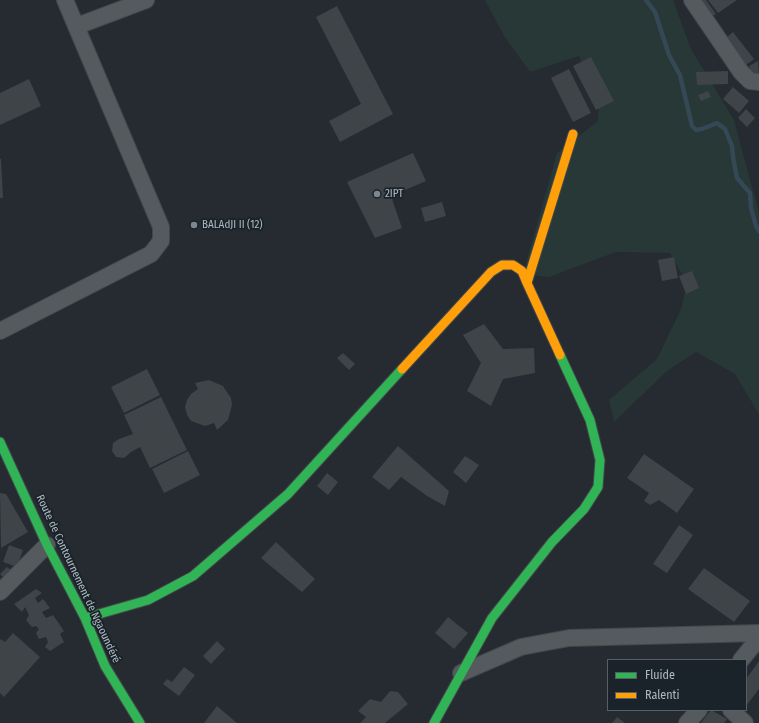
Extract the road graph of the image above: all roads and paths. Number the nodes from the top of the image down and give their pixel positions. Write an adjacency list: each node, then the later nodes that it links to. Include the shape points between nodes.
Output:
1 (65, 0): 4 (street)
2 (146, 0): 4 (street)
3 (692, 0): 5 (street, via 741,72 750,81)
4 (77, 26): 8 (street, via 161,227 161,241 151,254)
5 (759, 82)
6 (573, 134): 7 (street)
7 (527, 283): 13 (street, via 522,272 514,265 502,265 491,272 288,494 193,576 148,600); 17 (street, via 590,420 600,460 598,487 584,509 552,542 492,618)
8 (0, 332)
9 (0, 442): 10 (street, Route de Contournement de Ngaoundéré)
10 (6, 470): 11 (street, Route de Contournement de Ngaoundéré)
11 (47, 545): 12 (street); 13 (street, Route de Contournement de Ngaoundéré)
12 (0, 592)
13 (85, 618): 20 (street, Route de Contournement de Ngaoundéré, via 105,666)
14 (759, 633): 17 (street, via 569,638 521,647)
15 (759, 638): 16 (street)
16 (742, 659)
17 (461, 673): 21 (street)
18 (698, 711): 22 (street)
19 (732, 711): 23 (street)
20 (140, 723)
21 (434, 723)
22 (687, 723)
23 (745, 723)

